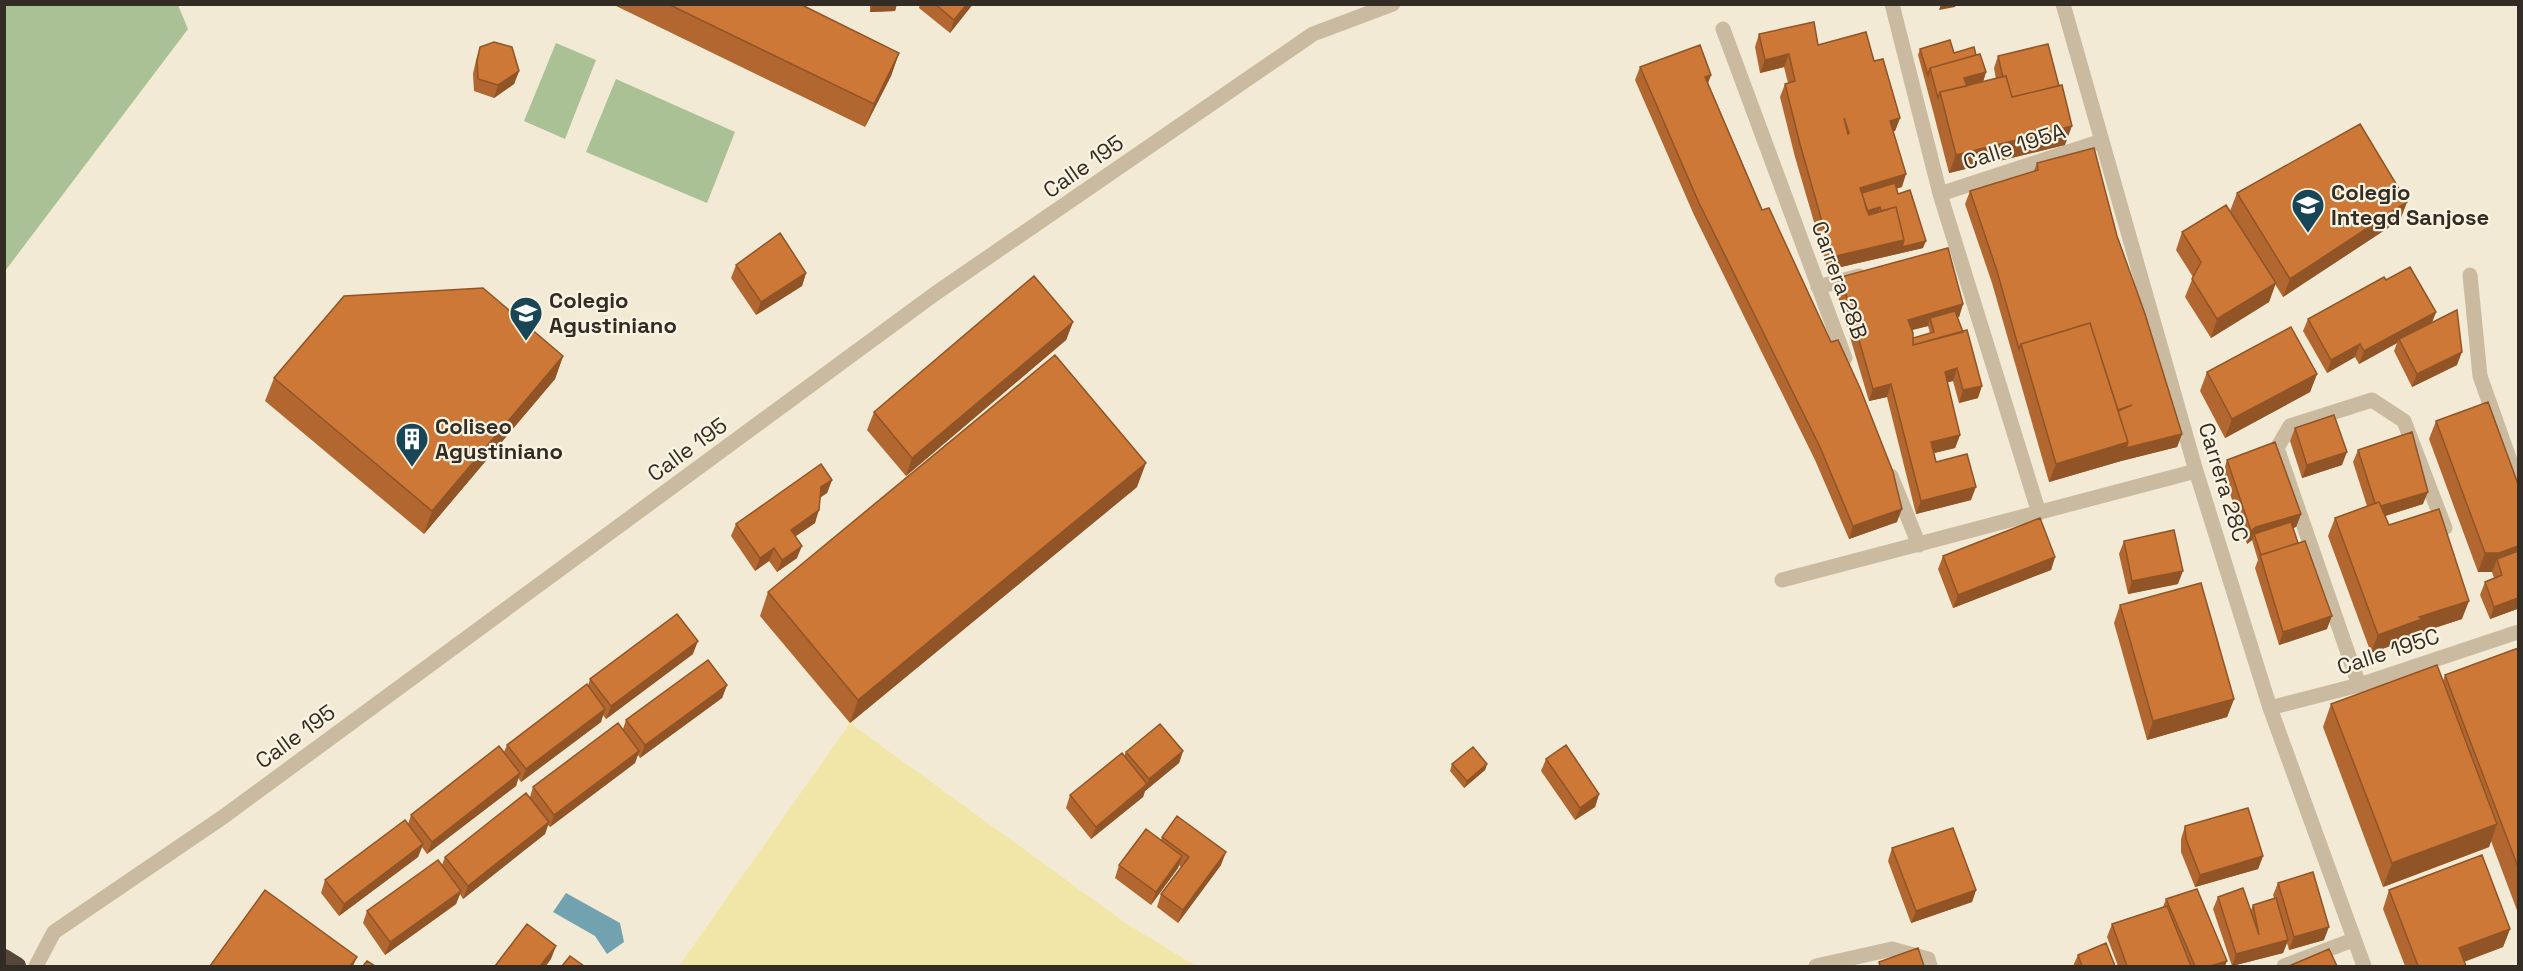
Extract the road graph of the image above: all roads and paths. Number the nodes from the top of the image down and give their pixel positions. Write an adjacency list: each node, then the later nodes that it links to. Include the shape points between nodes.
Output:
1 (1393, 4): 24 (street, Calle 195, via 1313,34 936,293 233,810 54,932)
2 (1892, 4): 6 (street)
3 (2063, 4): 5 (street, Carrera 28C)
4 (1723, 29): 9 (street, Carrera 28B)
5 (2102, 141): 6 (street, Calle 195A); 12 (street, Carrera 28C)
6 (1940, 194): 14 (street, via 1952,250)
7 (1872, 272): 9 (street)
8 (2470, 275): 13 (street, via 2480,376)
9 (1818, 287): 10 (street, Carrera 28B)
10 (1850, 370)
11 (1886, 464): 16 (street)
12 (2196, 471): 14 (street); 20 (street, Carrera 28C)
13 (2518, 483)
14 (2039, 513): 16 (street)
15 (2448, 539): 19 (street, via 2404,422 2372,400 2290,426 2277,448)
16 (1919, 545): 17 (street)
17 (1782, 580)
18 (2518, 632): 19 (street, Calle 195C)
19 (2359, 685): 20 (street, Calle 195C)
20 (2270, 708): 21 (street, Carrera 28C)
21 (2354, 940): 27 (street); 28 (street, Carrera 28C)
22 (4, 958): 23 (highway)
23 (17, 966)
24 (36, 966)
25 (1816, 966): 26 (street, via 1892,949 1928,959)
26 (1930, 966)
27 (2284, 966)
28 (2364, 966)

